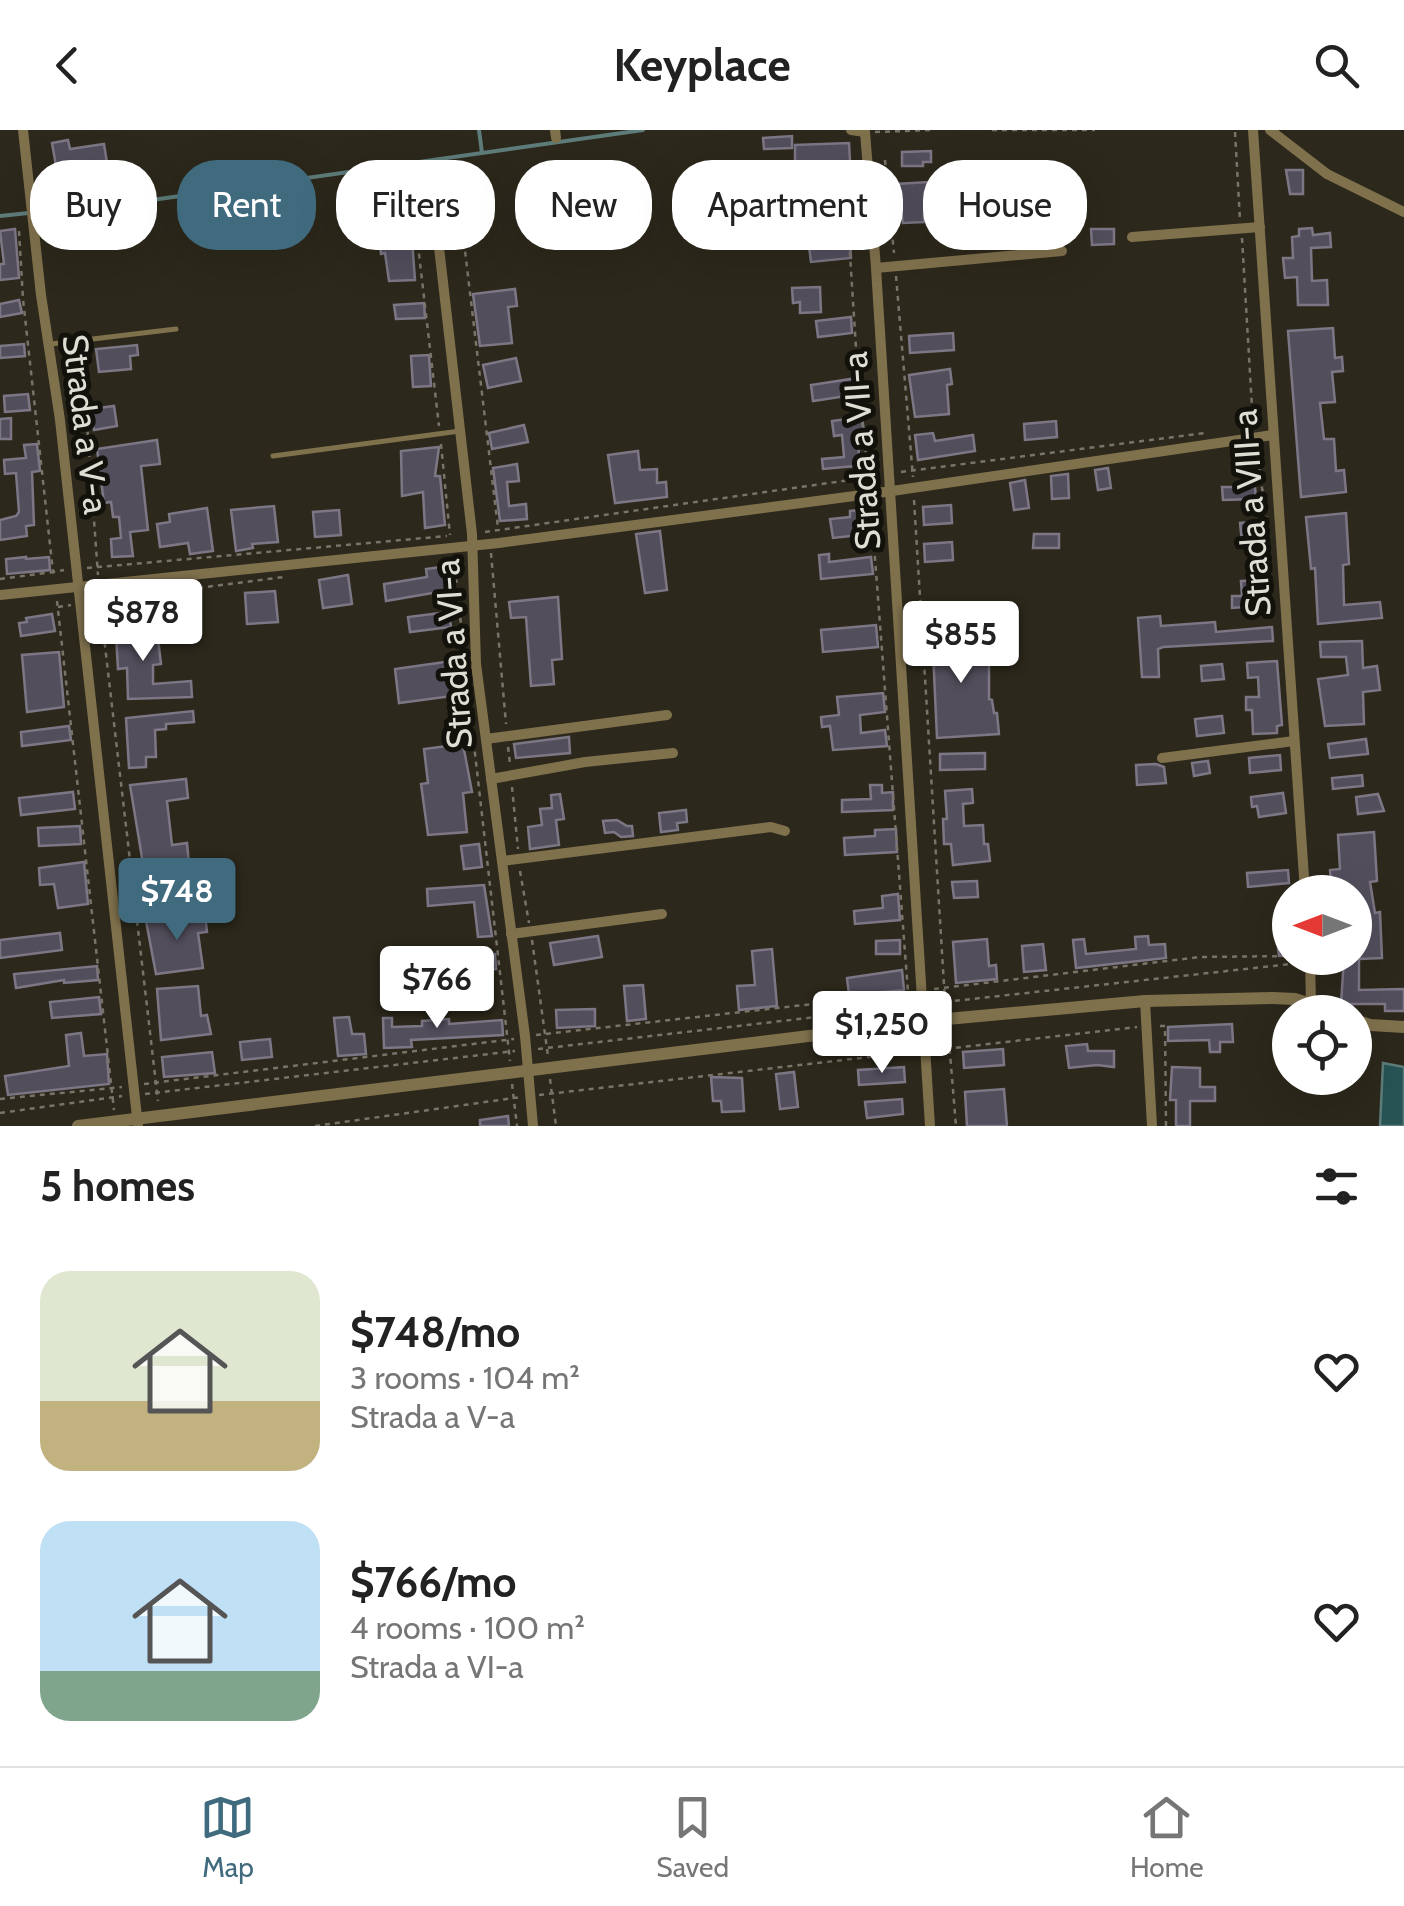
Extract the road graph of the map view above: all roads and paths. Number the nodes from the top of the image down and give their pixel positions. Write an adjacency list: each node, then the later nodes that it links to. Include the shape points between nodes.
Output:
1 (24, 130): 10 (street, Strada a V-a)
2 (852, 130): 8 (street)
3 (933, 130): 8 (path)
4 (992, 130): 5 (path)
5 (1095, 130)
6 (1254, 130): 12 (street, Strada a VIII-a)
7 (1270, 130): 11 (street, via 1327,174)
8 (865, 132): 23 (street, Strada a VII-a)
9 (1235, 132): 13 (path)
10 (30, 177)
11 (1404, 212)
12 (1260, 228): 13 (street); 29 (street, Strada a VIII-a)
13 (1241, 229): 15 (street); 30 (path)
14 (19, 231): 44 (path)
15 (1132, 237)
16 (38, 250): 25 (street, Strada a V-a)
17 (439, 250): 27 (street, Strada a VI-a)
18 (465, 250): 38 (path)
19 (850, 250): 34 (path)
20 (894, 250): 22 (path)
21 (1062, 250): 22 (street)
22 (895, 266): 23 (street); 32 (path)
23 (876, 268): 33 (street, Strada a VII-a)
24 (176, 329): 25 (lane)
25 (48, 344): 43 (street, Strada a V-a)
26 (84, 382): 42 (path)
27 (460, 431): 31 (lane); 40 (street, Strada a VI-a)
28 (1215, 432): 32 (path)
29 (1273, 435): 30 (street); 53 (street, Strada a VIII-a)
30 (1255, 437): 35 (street); 39 (path)
31 (274, 456)
32 (913, 471): 33 (path); 35 (path)
33 (892, 474): 34 (path); 36 (street, Strada a VII-a)
34 (869, 477): 37 (path); 38 (path)
35 (914, 487): 36 (street); 67 (path)
36 (892, 490): 37 (street); 68 (street, Strada a VII-a)
37 (870, 493): 41 (street); 69 (path)
38 (498, 530): 40 (path); 41 (path)
39 (1269, 534)
40 (472, 540): 41 (street); 42 (path); 46 (street); 52 (street, Strada a VI-a)
41 (498, 543): 51 (path, via 490,552)
42 (97, 566): 43 (path); 46 (path)
43 (76, 569): 44 (path); 47 (street, Strada a V-a)
44 (53, 572): 45 (path); 48 (path)
45 (0, 580)
46 (99, 584): 47 (street); 87 (path)
47 (76, 586): 48 (street); 89 (street, Strada a V-a)
48 (56, 589): 49 (street); 88 (path)
49 (0, 595)
50 (666, 715): 51 (street)
51 (507, 736): 52 (street); 56 (path)
52 (486, 739): 57 (street, Strada a VI-a)
53 (1294, 740): 55 (street); 61 (street, Strada a VIII-a)
54 (673, 753): 56 (street)
55 (1162, 758)
56 (510, 774): 57 (street); 59 (path)
57 (490, 778): 60 (street, Strada a VI-a)
58 (784, 831): 59 (street)
59 (518, 860): 60 (street); 63 (path)
60 (502, 861): 64 (street, Strada a VI-a)
61 (1305, 875)
62 (662, 914): 63 (street)
63 (531, 932): 64 (street); 79 (path)
64 (511, 934): 80 (street, Strada a VI-a)
65 (1272, 956): 67 (path, via 1200,956)
66 (1272, 963): 72 (path)
67 (944, 988): 68 (path); 72 (path)
68 (922, 991): 69 (path); 73 (street, Strada a VII-a)
69 (908, 994): 79 (path)
70 (1272, 998): 71 (street)
71 (1145, 1000): 74 (street); 77 (street)
72 (945, 1002): 73 (path)
73 (922, 1004): 75 (street, Strada a VII-a); 81 (path)
74 (947, 1019): 75 (street); 82 (path)
75 (922, 1022): 84 (street, Strada a VII-a); 85 (street)
76 (1372, 1025): 78 (street)
77 (1146, 1026): 82 (path); 105 (street); 106 (path, via 1165,1026)
78 (1404, 1027)
79 (544, 1034): 80 (path); 81 (path)
80 (525, 1036): 83 (street, Strada a VI-a); 87 (path)
81 (547, 1048): 83 (path); 85 (path)
82 (950, 1049): 84 (path); 104 (path)
83 (526, 1050): 86 (street, Strada a VI-a); 90 (path)
84 (925, 1050): 91 (path); 103 (street, Strada a VII-a)
85 (549, 1066): 86 (street); 91 (path)
86 (528, 1069): 92 (street, Strada a VI-a); 96 (street)
87 (155, 1083): 89 (path); 90 (path)
88 (112, 1088): 89 (path); 93 (path); 94 (path)
89 (134, 1090): 90 (path); 93 (path); 98 (street, Strada a V-a)
90 (158, 1092): 96 (path)
91 (552, 1094): 92 (path); 102 (path)
92 (529, 1096): 100 (path); 101 (street, Strada a VI-a)
93 (113, 1098): 95 (path); 97 (path)
94 (0, 1099)
95 (0, 1113)
96 (159, 1115): 98 (street)
97 (115, 1121): 98 (street); 99 (street)
98 (137, 1122)
99 (78, 1126)
100 (314, 1126)
101 (533, 1126)
102 (556, 1126)
103 (930, 1126)
104 (956, 1126)
105 (1152, 1126)
106 (1166, 1126)

